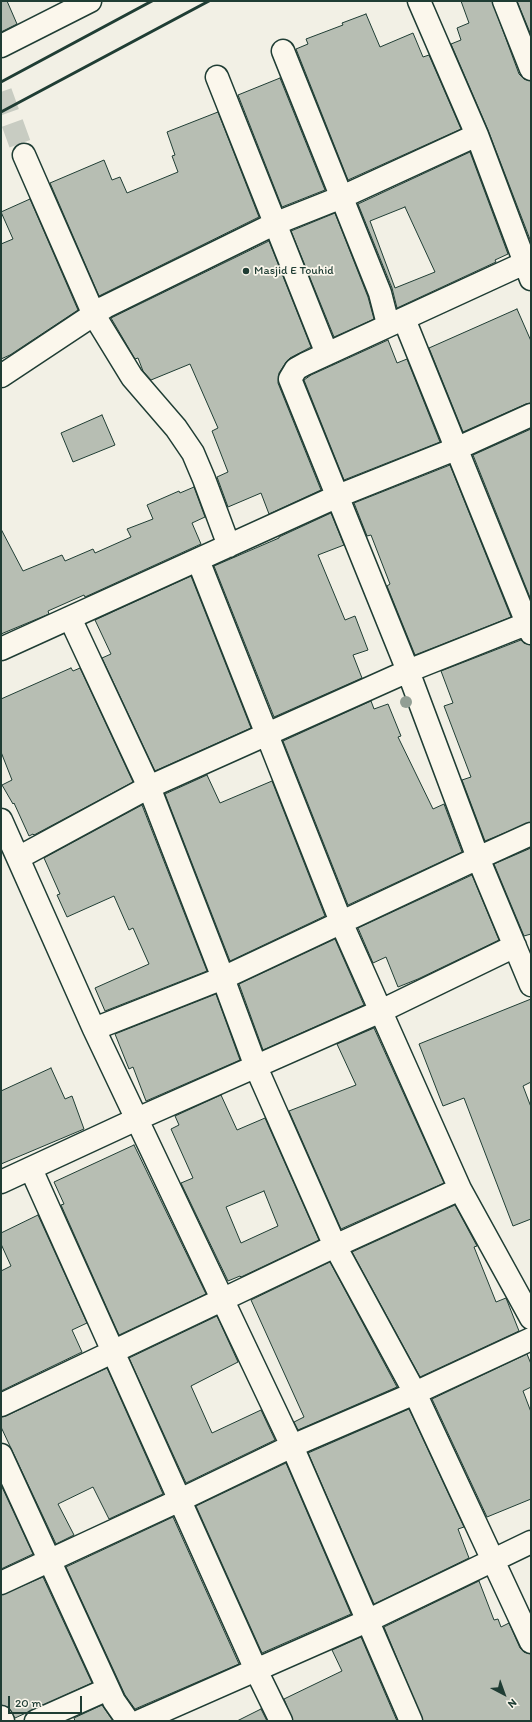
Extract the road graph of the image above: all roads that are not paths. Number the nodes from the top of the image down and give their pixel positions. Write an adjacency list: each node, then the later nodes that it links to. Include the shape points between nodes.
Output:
1 (90, 1): 4 (street)
2 (419, 1): 8 (street)
3 (504, 1): 6 (street)
4 (1, 46)
5 (283, 51): 10 (street)
6 (531, 69)
7 (217, 77): 11 (street)
8 (477, 135): 10 (street); 12 (street)
9 (24, 155): 13 (street)
10 (342, 197): 11 (street); 14 (street, via 380,294)
11 (274, 224): 13 (street, via 105,307); 15 (street)
12 (529, 267): 14 (street)
13 (94, 315): 16 (street); 20 (street, via 132,377 176,428 193,453)
14 (396, 322): 15 (street); 18 (street)
15 (326, 354): 19 (street, via 296,369 290,379)
16 (1, 376)
17 (531, 415): 18 (street)
18 (458, 448): 19 (street); 23 (street)
19 (338, 496): 20 (street); 25 (street)
20 (229, 546): 21 (street)
21 (198, 560): 22 (street); 26 (street)
22 (70, 618): 24 (street); 27 (street)
23 (530, 626): 25 (street)
24 (1, 649)
25 (408, 671): 26 (street); 31 (street)
26 (267, 734): 27 (street); 32 (street)
27 (148, 787): 30 (street); 34 (street)
28 (1, 820): 30 (street)
29 (531, 834): 31 (street)
30 (18, 858): 37 (street)
31 (478, 858): 32 (street); 33 (street)
32 (341, 922): 34 (street); 36 (street)
33 (515, 946): 35 (street); 36 (street)
34 (223, 978): 37 (street); 38 (street)
35 (531, 986)
36 (381, 1011): 38 (street); 42 (street)
37 (94, 1029): 39 (street)
38 (256, 1067): 39 (street); 43 (street)
39 (137, 1119): 40 (street); 44 (street)
40 (30, 1169): 41 (street); 47 (street)
41 (1, 1182)
42 (460, 1189): 43 (street); 45 (street)
43 (335, 1246): 44 (street); 48 (street)
44 (223, 1300): 47 (street); 50 (street)
45 (531, 1318)
46 (531, 1339): 48 (street)
47 (113, 1353): 49 (street); 52 (street)
48 (415, 1393): 50 (street); 54 (street)
49 (1, 1405)
50 (292, 1446): 52 (street); 57 (street)
51 (1, 1455): 55 (street)
52 (180, 1500): 55 (street); 59 (street)
53 (531, 1542): 54 (street)
54 (493, 1559): 57 (street); 58 (street)
55 (49, 1560): 56 (street); 60 (street)
56 (1, 1583)
57 (367, 1621): 59 (street); 67 (street)
58 (531, 1642)
59 (256, 1670): 65 (street); 66 (street)
60 (108, 1689): 63 (street); 64 (street)
61 (1, 1716): 62 (street)
62 (3, 1721)
63 (36, 1721)
64 (128, 1721)
65 (140, 1721)
66 (281, 1721)
67 (411, 1721)

